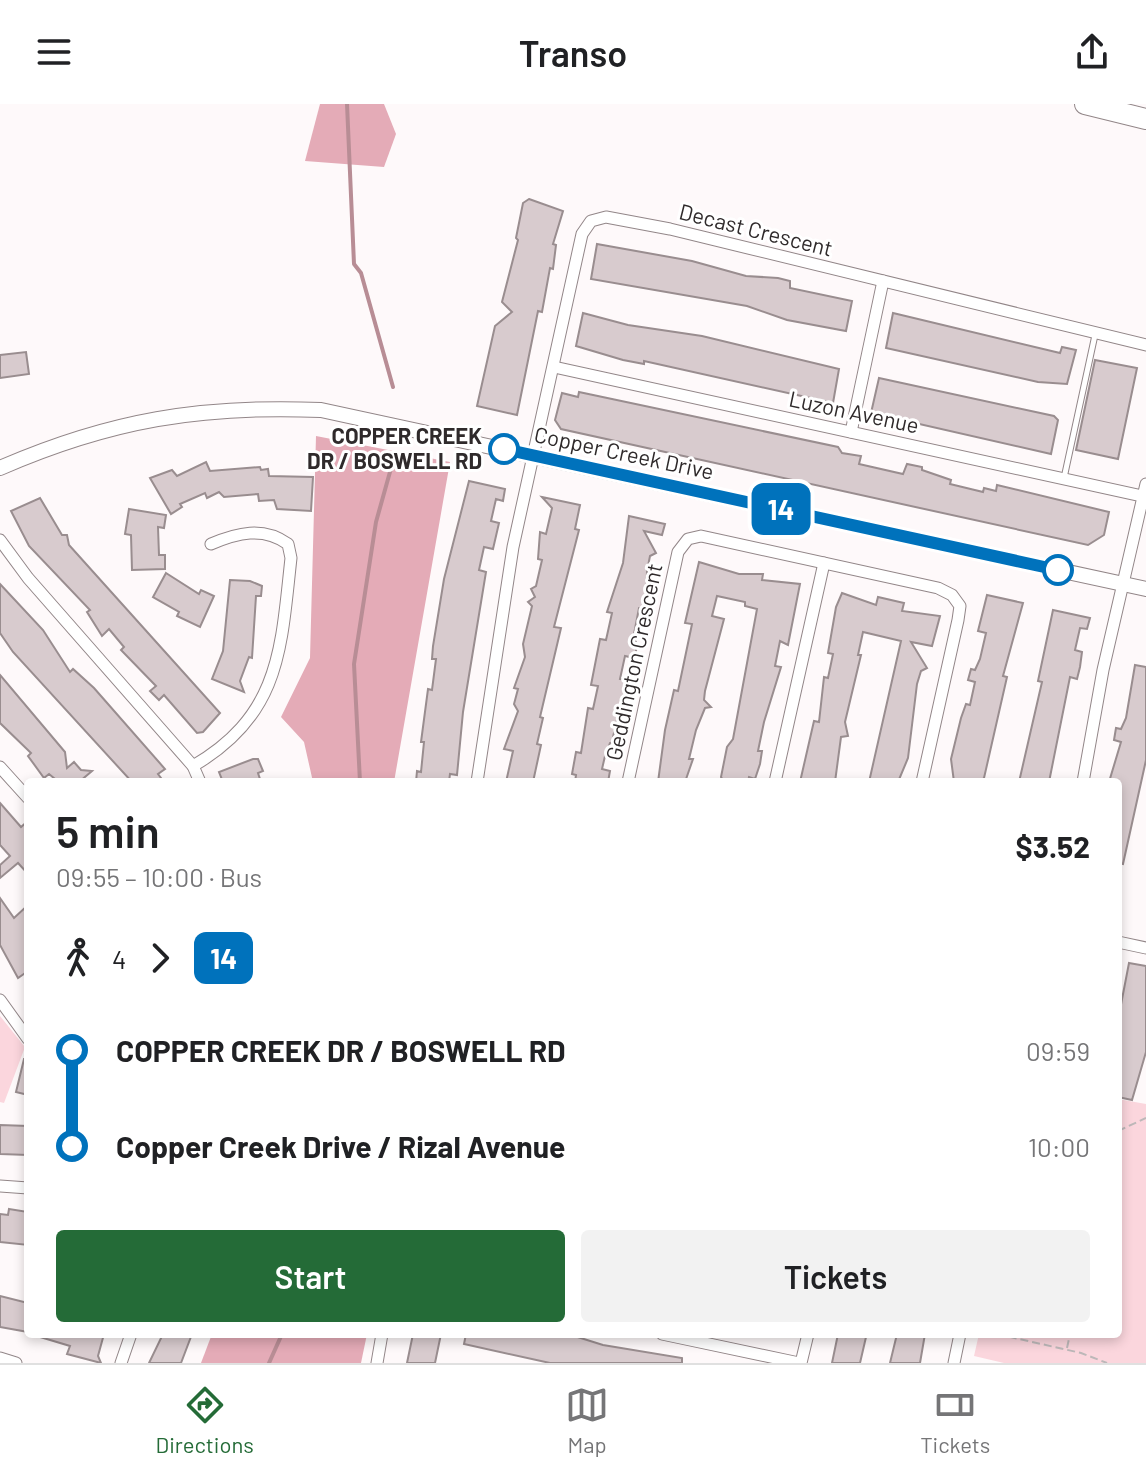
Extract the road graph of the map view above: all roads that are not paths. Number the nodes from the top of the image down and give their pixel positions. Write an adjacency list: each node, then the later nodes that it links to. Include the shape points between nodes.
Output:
1 (1085, 104): 2 (highway)
2 (1146, 119)
3 (883, 281): 4 (street, Decast Crescent); 6 (street, Decast Crescent, via 606,217 591,221 582,234); 7 (street)
4 (1095, 332): 5 (street, Decast Crescent); 10 (lane)
5 (1146, 345)
6 (554, 367): 7 (street, Luzon Avenue); 8 (street, Decast Crescent)
7 (851, 432): 10 (street, Luzon Avenue)
8 (535, 455): 9 (street, Copper Creek Drive, via 321,410 248,407 106,429); 16 (street, Copper Creek Drive); 21 (street, Decast Crescent, via 500,611)
9 (0, 468)
10 (1064, 479): 12 (street, Luzon Avenue)
11 (1146, 484): 12 (street)
12 (1145, 497): 16 (street)
13 (0, 540): 18 (street)
14 (211, 544): 18 (street, via 239,532 276,535 288,544 291,558 282,646 271,684 255,713)
15 (824, 563): 22 (street, Geddington Crescent, via 701,536 688,539 678,552); 23 (street); 24 (street, Geddington Crescent, via 938,588 960,606)
16 (1122, 584): 17 (street, Copper Creek Drive); 25 (street)
17 (1146, 589)
18 (193, 766): 20 (street)
19 (0, 767): 26 (street)
20 (198, 778)
21 (478, 778)
22 (629, 778)
23 (776, 778)
24 (923, 778)
25 (1084, 778)
26 (24, 794)
27 (1122, 943): 28 (street)
28 (1146, 948)
29 (0, 1000): 30 (street)
30 (24, 1033)
31 (0, 1186): 32 (street)
32 (24, 1188)
33 (130, 1338): 40 (street)
34 (381, 1338): 41 (street)
35 (681, 1338): 42 (street)
36 (807, 1338): 42 (street)
37 (959, 1338): 43 (street)
38 (0, 1358): 39 (street)
39 (16, 1363)
40 (121, 1363)
41 (377, 1363)
42 (800, 1363)
43 (954, 1363)

